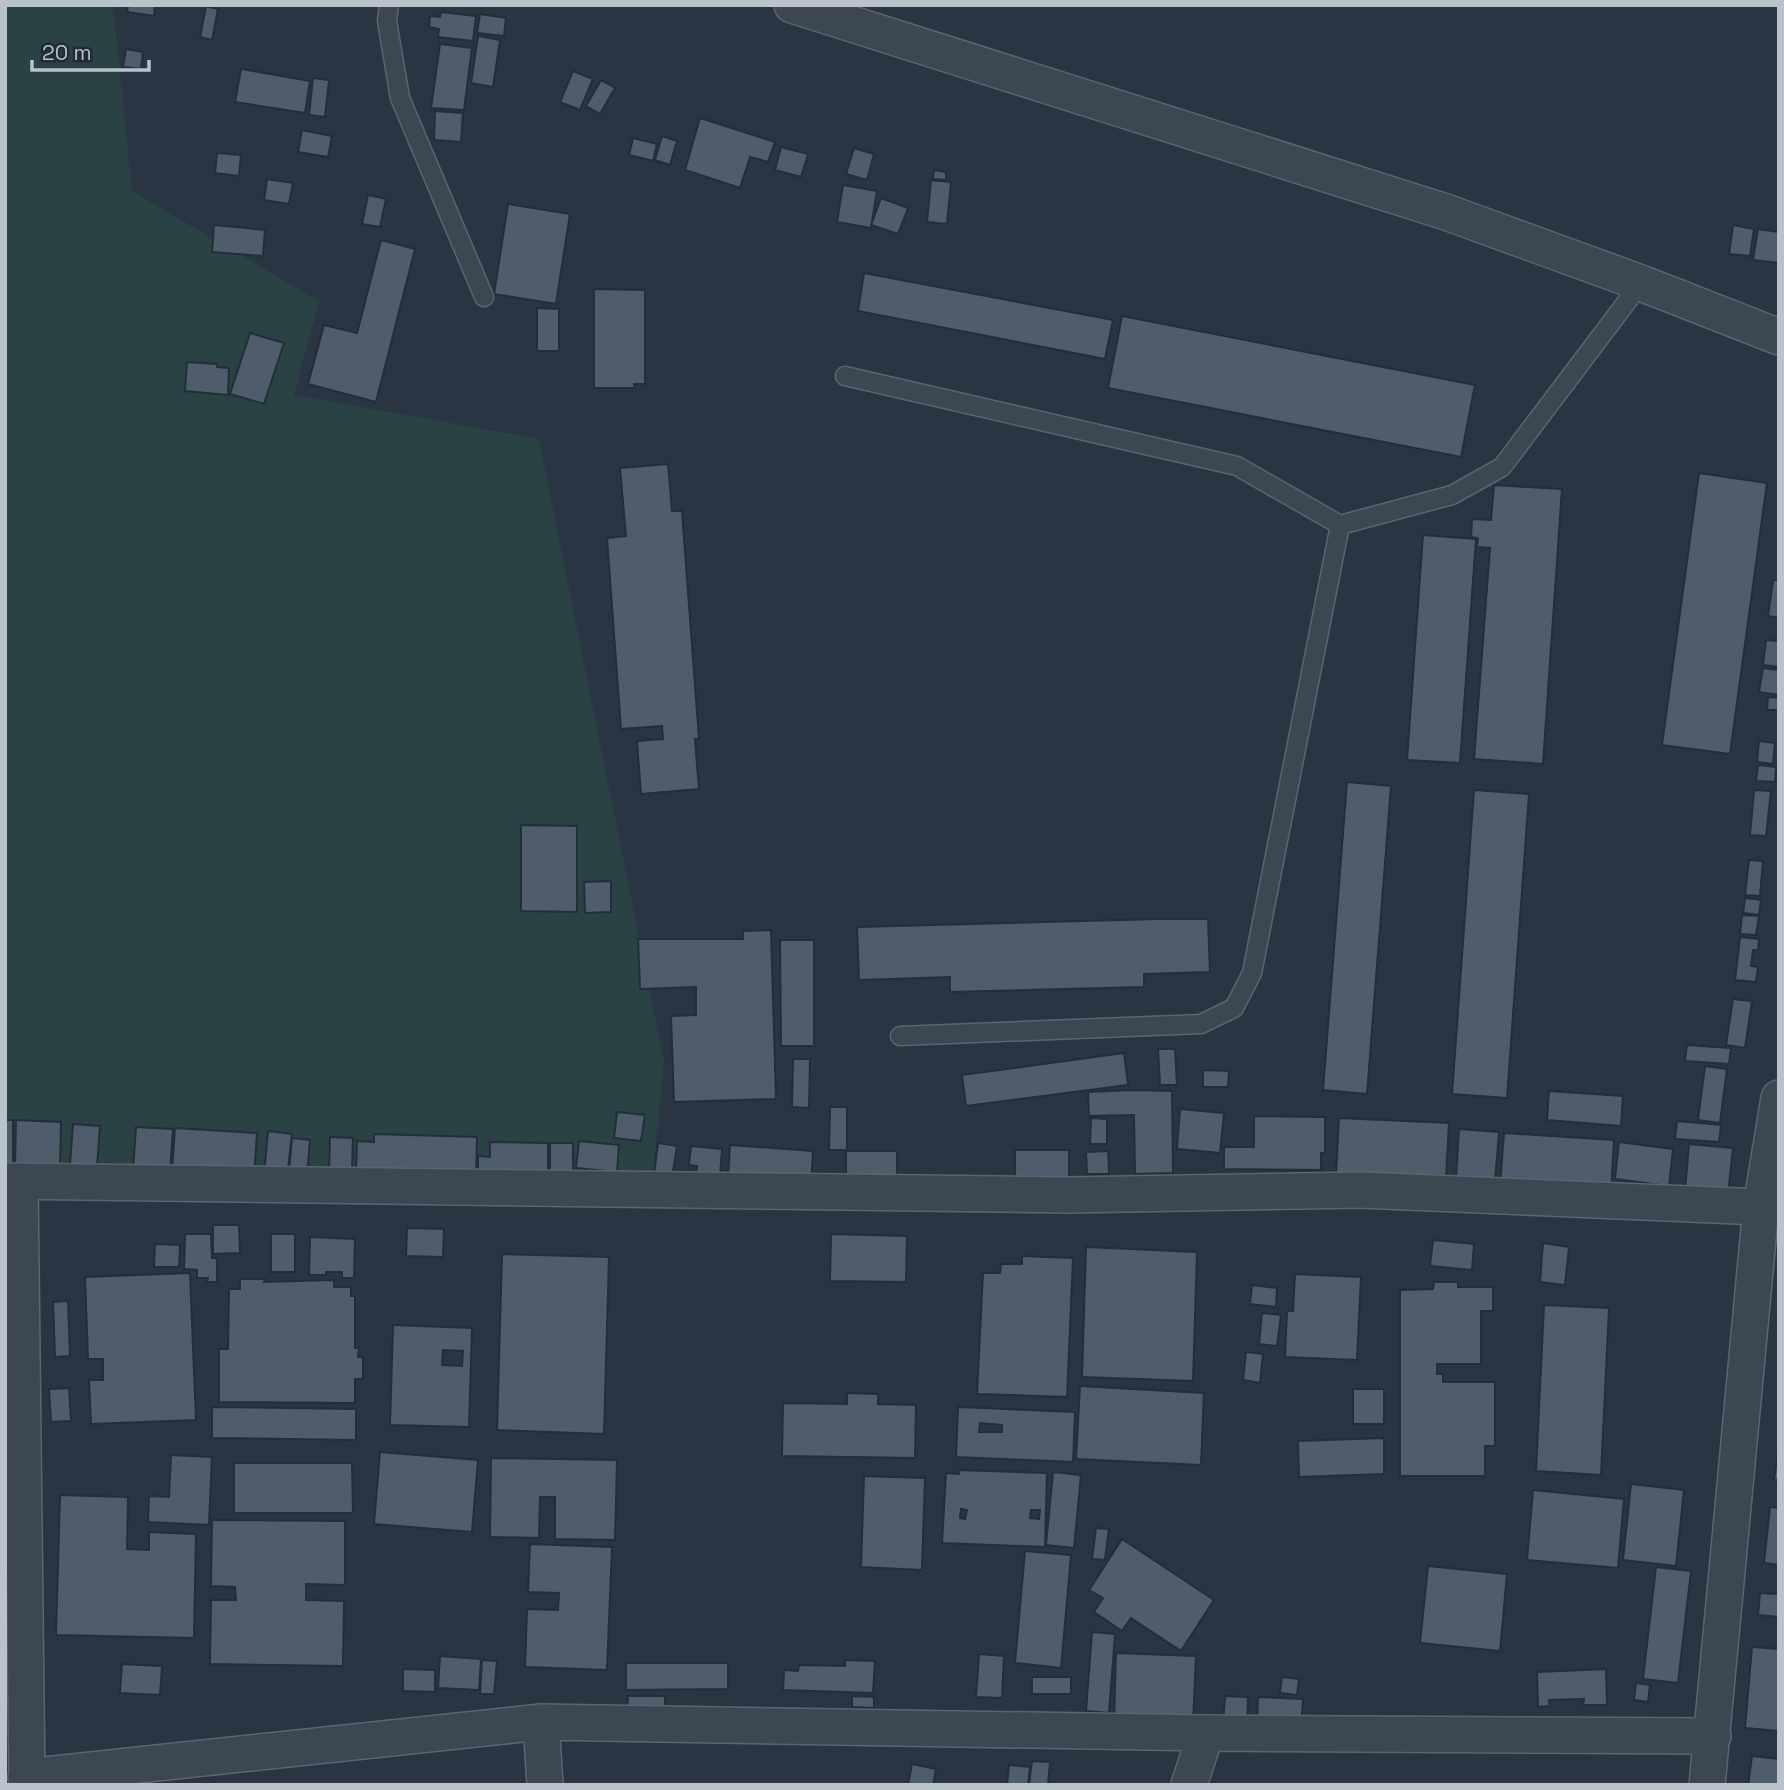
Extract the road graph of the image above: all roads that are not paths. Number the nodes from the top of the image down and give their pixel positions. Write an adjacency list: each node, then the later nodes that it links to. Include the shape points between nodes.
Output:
1 (389, 5): 4 (lane, via 387,22 400,97)
2 (792, 5): 3 (street, via 1446,212)
3 (1641, 283): 5 (street); 7 (lane, via 1502,467 1452,495)
4 (485, 297)
5 (1779, 337)
6 (845, 376): 7 (lane, via 1237,466)
7 (1340, 525): 8 (lane, via 1252,973 1234,1008 1200,1024)
8 (900, 1036)
9 (1779, 1098): 11 (street)
10 (13, 1181): 11 (street, via 1067,1195 1361,1190); 15 (street)
11 (1761, 1208): 14 (street)
12 (541, 1721): 13 (street); 15 (street); 16 (street)
13 (1206, 1733): 14 (street); 17 (street)
14 (1713, 1736): 18 (street)
15 (27, 1781)
16 (545, 1785)
17 (1189, 1785)
18 (1707, 1785)

